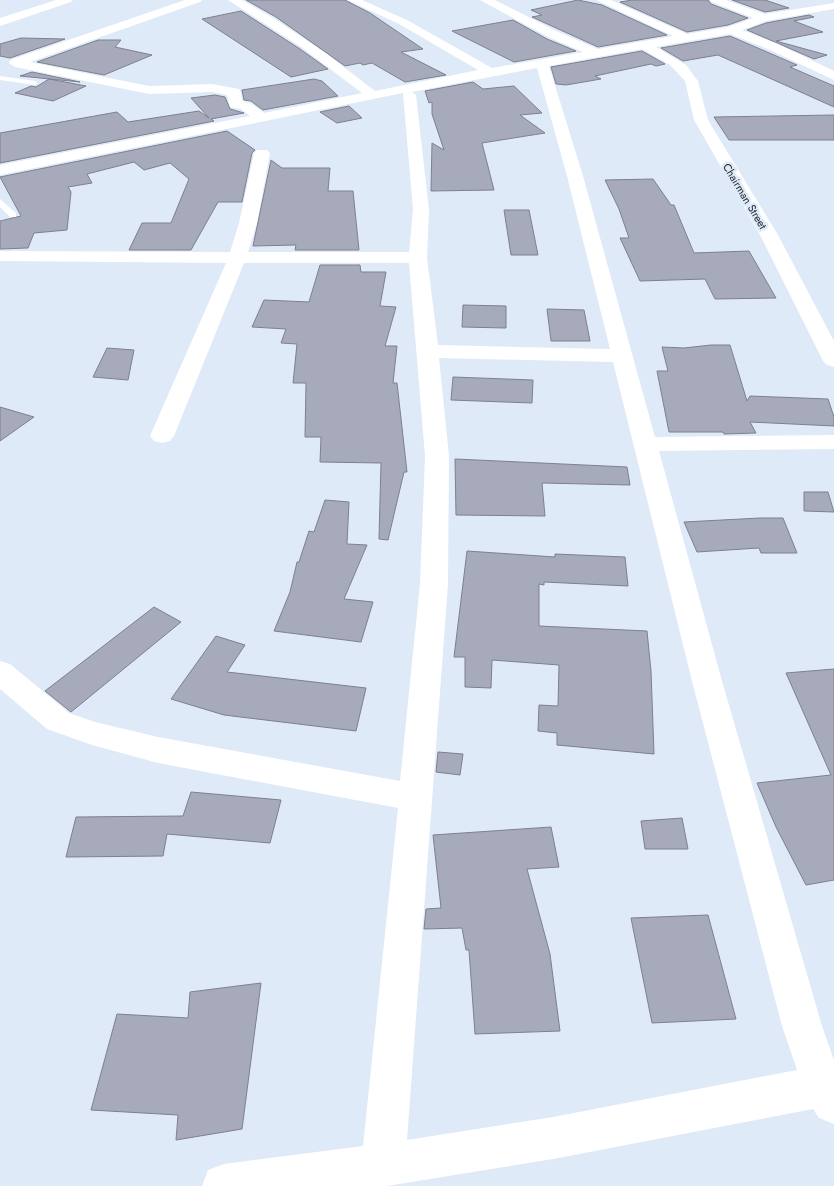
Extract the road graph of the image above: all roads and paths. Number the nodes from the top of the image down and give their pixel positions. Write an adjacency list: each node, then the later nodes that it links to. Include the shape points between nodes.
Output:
1 (67, 0): 12 (street)
2 (196, 0): 17 (street)
3 (234, 0): 24 (street, via 283,28)
4 (354, 0): 20 (street, via 403,22)
5 (486, 0): 16 (street)
6 (602, 0): 14 (street)
7 (716, 0): 10 (street)
8 (834, 6): 9 (street)
9 (807, 12): 10 (street); 11 (street)
10 (764, 18): 13 (street)
11 (825, 18)
12 (0, 22)
13 (731, 30): 14 (street); 21 (street)
14 (686, 38): 15 (street)
15 (645, 46): 16 (street); 36 (street, Chairman Street, via 687,72 695,90 701,120 769,235)
16 (596, 53): 18 (street)
17 (15, 63): 19 (street); 26 (street, via 149,90 212,88 234,92 235,104 245,106)
18 (542, 63): 20 (street); 35 (street)
19 (0, 68)
20 (490, 72): 24 (street)
21 (834, 76)
22 (0, 78): 23 (lane)
23 (34, 83)
24 (372, 95): 26 (street)
25 (409, 95): 33 (street, via 421,210)
26 (261, 118): 28 (street)
27 (262, 153): 32 (street, via 248,223)
28 (0, 170)
29 (0, 202): 30 (lane)
30 (13, 215)
31 (0, 256): 32 (street)
32 (237, 257): 33 (street); 37 (street)
33 (418, 258): 34 (street)
34 (428, 351): 35 (street); 41 (street, via 437,456 434,584)
35 (622, 356): 39 (street)
36 (834, 361)
37 (162, 436)
38 (834, 442): 39 (street)
39 (645, 444): 42 (street, via 802,1026)
40 (0, 672): 41 (street, via 58,721 92,733 158,750)
41 (416, 798): 43 (street)
42 (830, 1091): 43 (street)
43 (383, 1165): 44 (street)
44 (224, 1186)

